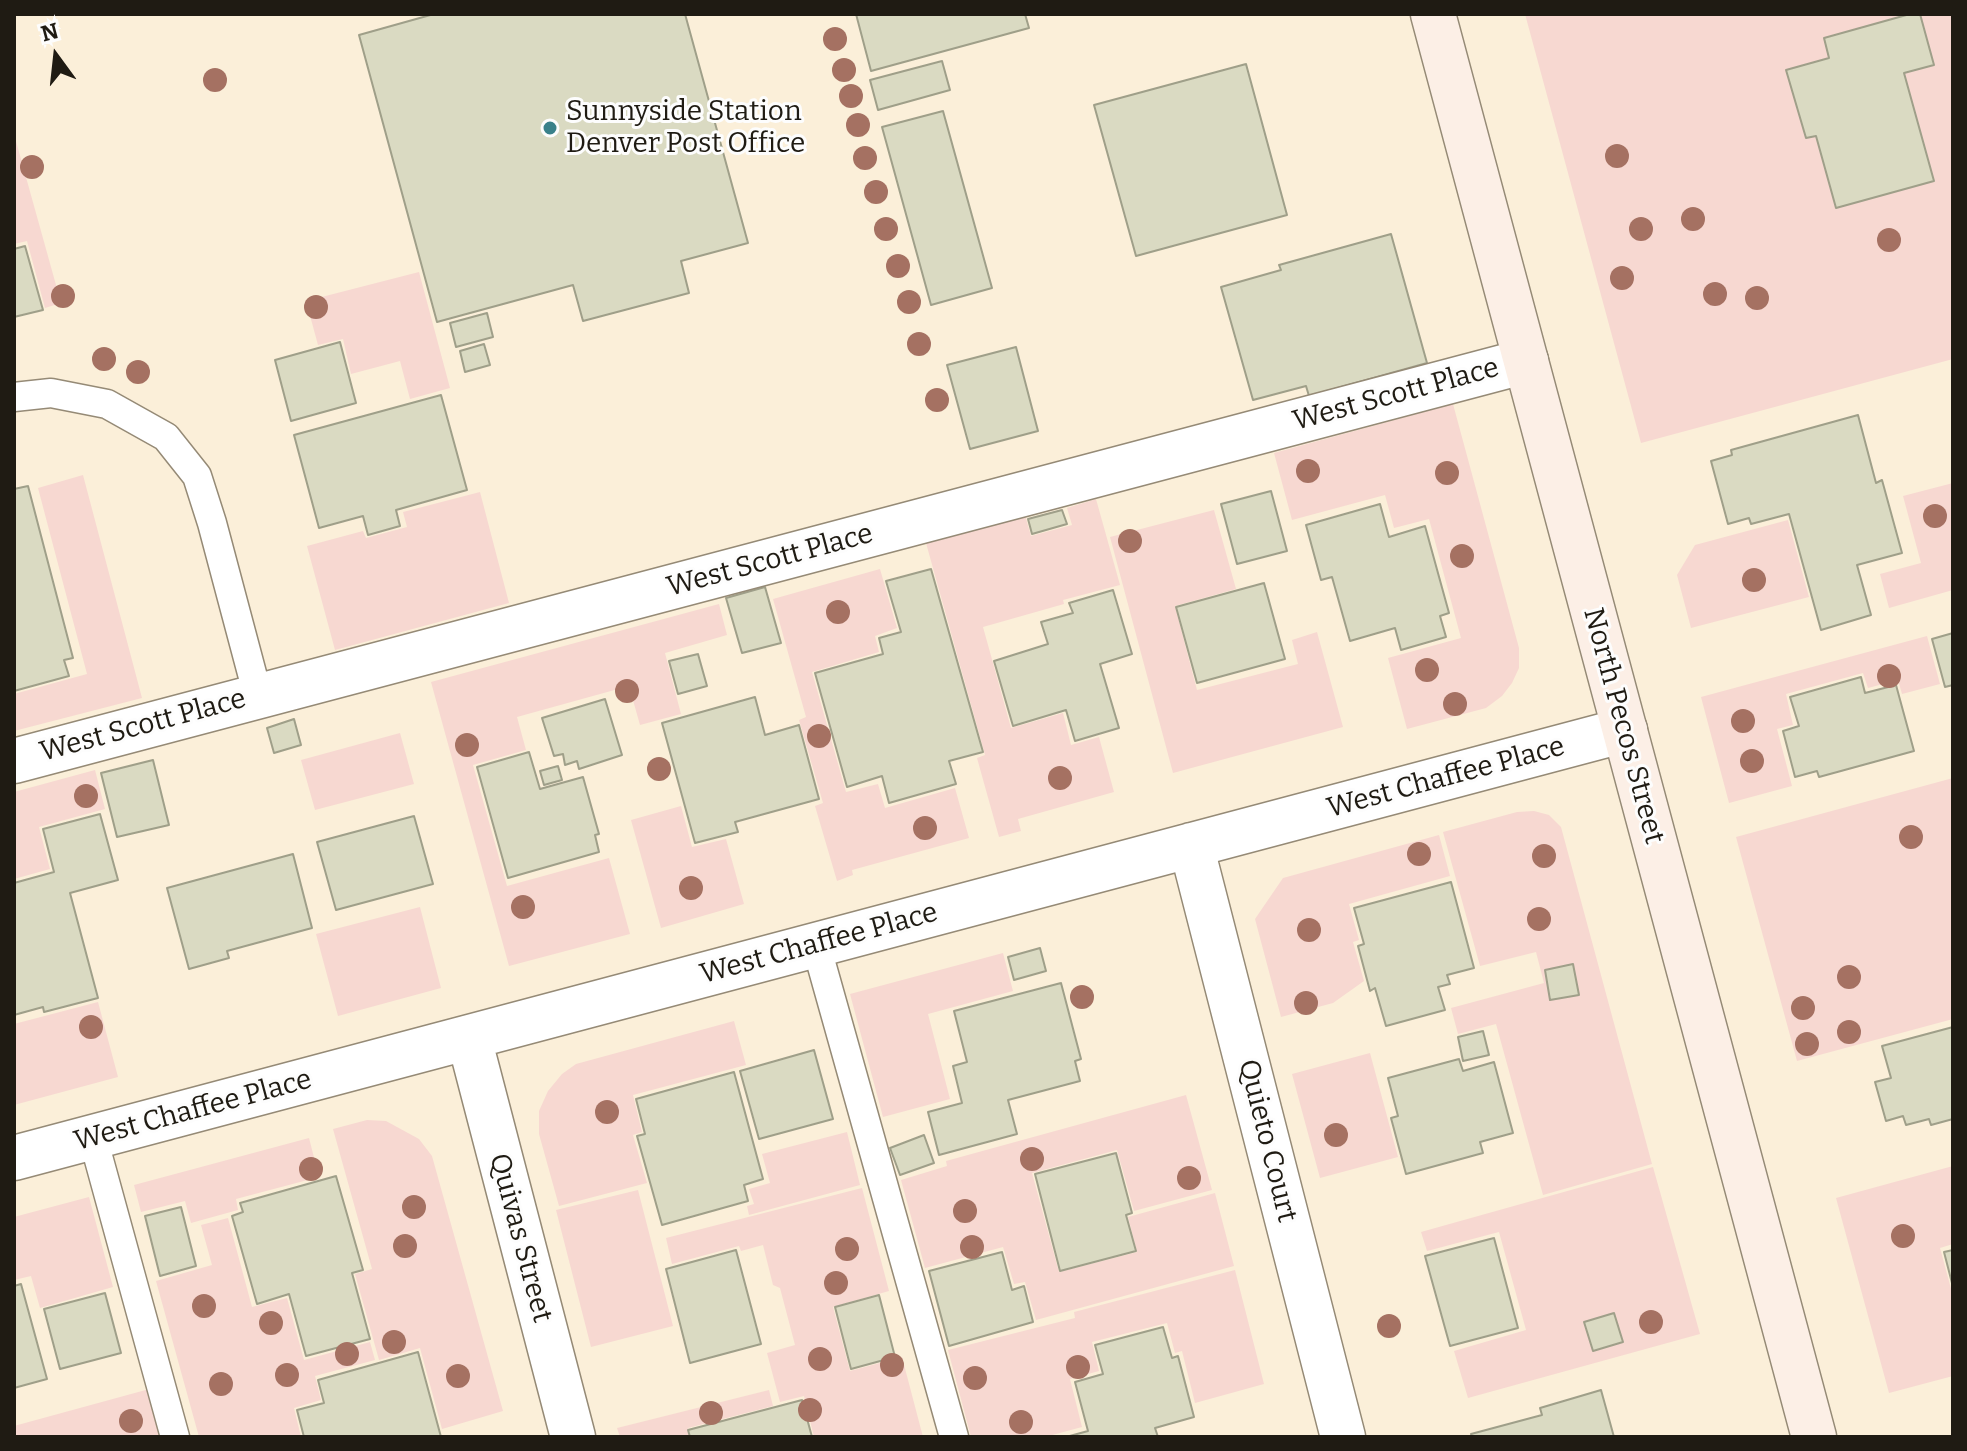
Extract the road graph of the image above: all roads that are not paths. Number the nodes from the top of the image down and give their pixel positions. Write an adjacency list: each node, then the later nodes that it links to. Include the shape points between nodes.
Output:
1 (1433, 14): 2 (main road, North Pecos Street)
2 (1526, 361): 4 (street, West Scott Place); 5 (main road, North Pecos Street)
3 (14, 397): 4 (lane, via 51,393 107,404 166,437 197,476)
4 (258, 696): 6 (street, West Scott Place)
5 (1625, 730): 7 (street, West Chaffee Place); 16 (main road, North Pecos Street)
6 (14, 761)
7 (1191, 845): 8 (street, West Chaffee Place); 15 (street, Quieto Court)
8 (816, 945): 9 (street, West Chaffee Place); 14 (lane)
9 (469, 1038): 10 (street, West Chaffee Place); 13 (street, Quivas Street)
10 (93, 1138): 11 (street, West Chaffee Place); 12 (lane)
11 (14, 1158)
12 (175, 1437)
13 (573, 1437)
14 (954, 1437)
15 (1343, 1437)
16 (1814, 1437)

